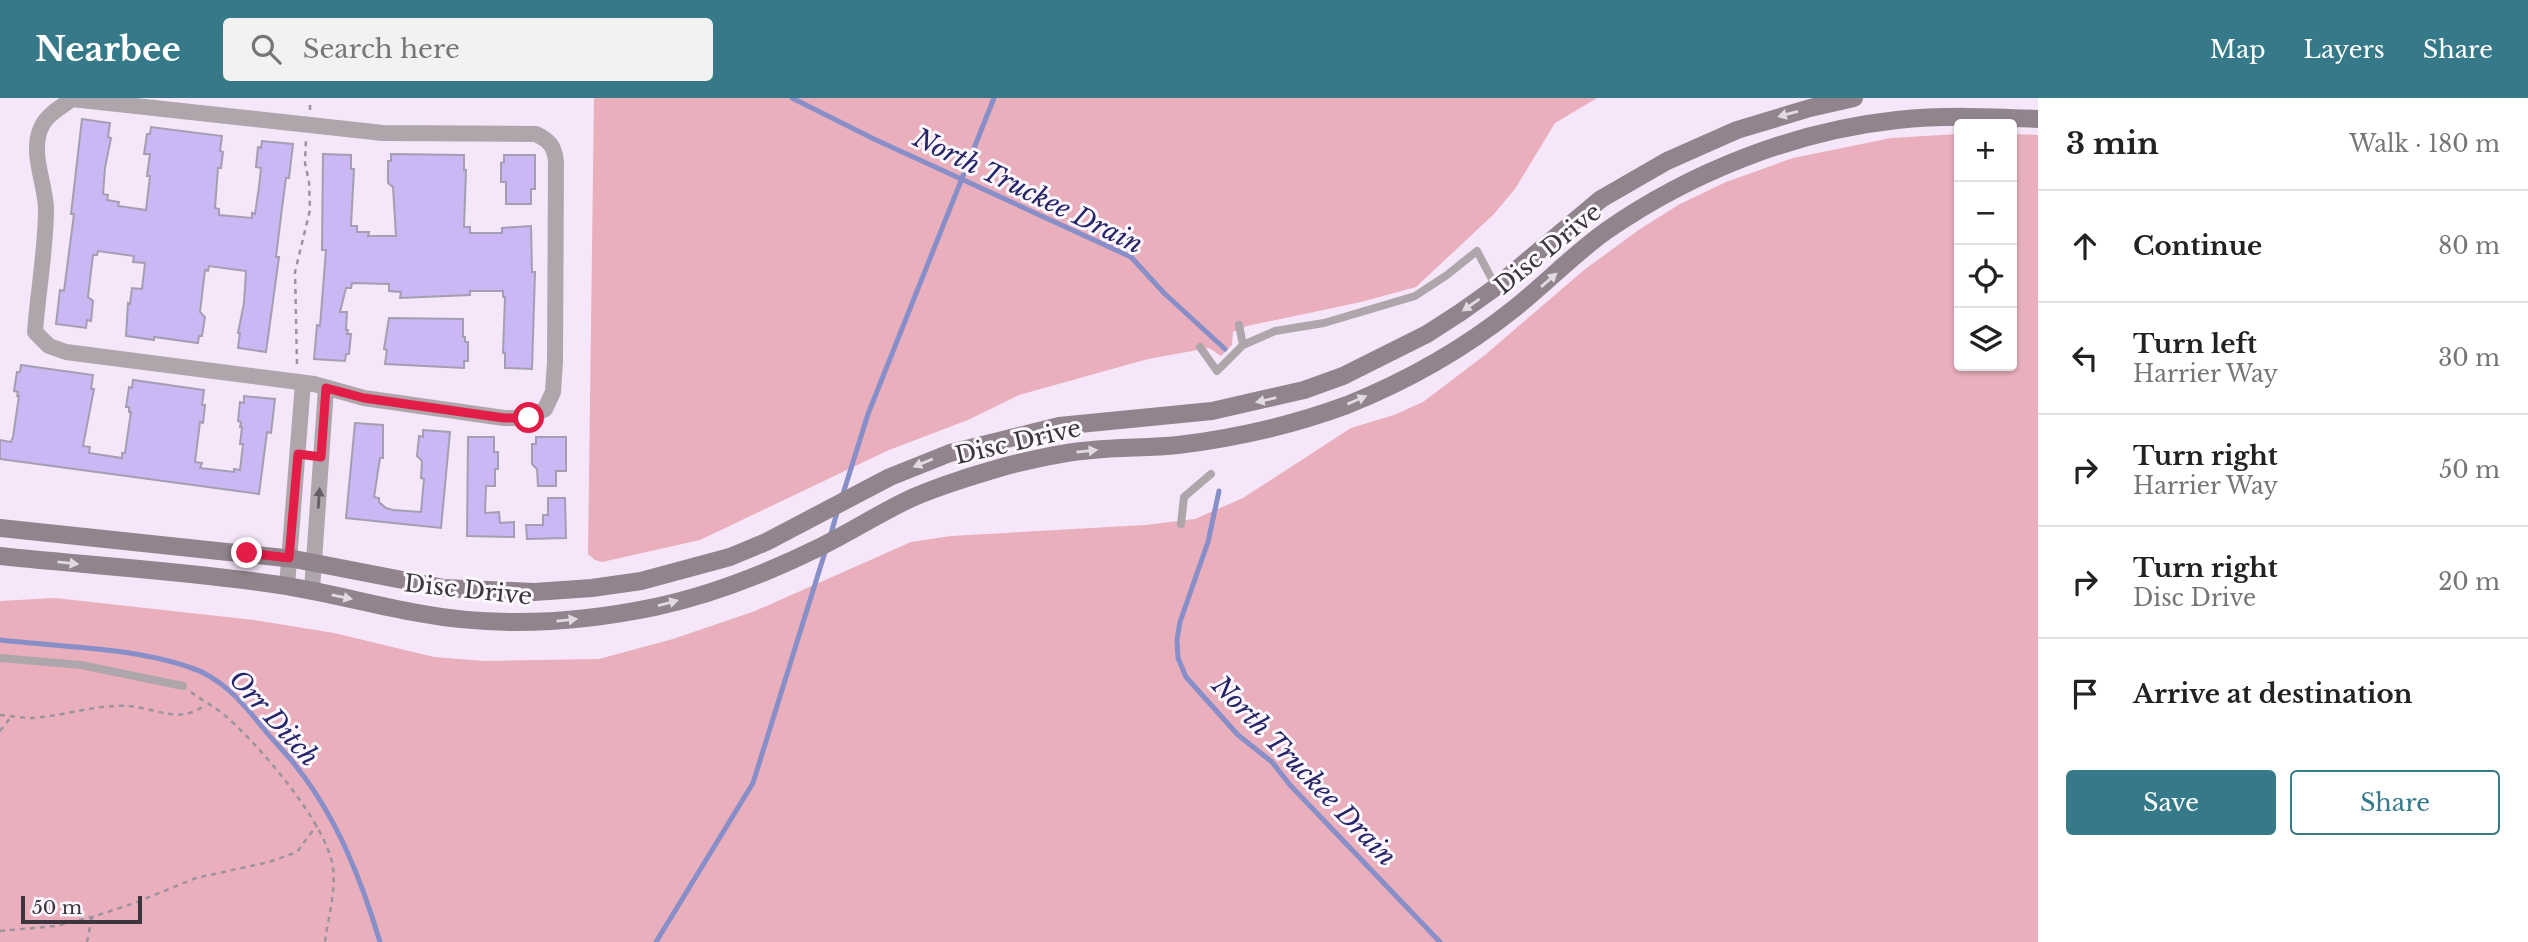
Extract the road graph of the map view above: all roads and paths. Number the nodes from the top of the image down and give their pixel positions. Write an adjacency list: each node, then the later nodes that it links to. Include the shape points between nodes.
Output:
1 (1854, 98): 5 (main road, Disc Drive, one-way to 5, via 1737,130 1667,161 1601,199)
2 (109, 100): 9 (street, via 72,99 49,115 39,134 45,225 35,332 49,346 66,352); 10 (street, via 383,133 536,134 554,147 553,392 545,409 529,418 504,418 364,398)
3 (2038, 119): 20 (main road, Disc Drive, one-way to 3, via 421,614 503,622 548,622 659,606 759,574 954,481 1052,455 1177,445 1261,430 1348,404 1455,350 1513,310 1628,216 1691,181 1769,149 1857,125 1900,119)
4 (306, 135): 9 (path, via 310,210 295,272)
5 (1496, 287): 7 (lane, via 1477,251 1415,296 1324,323 1275,331); 18 (main road, Disc Drive, one-way to 18, via 1427,334 1304,390 1212,411 1059,426 962,449 890,477 730,557 641,581 491,592 402,582)
6 (1240, 325): 7 (lane)
7 (1243, 345): 8 (lane, via 1217,371)
8 (1200, 347)
9 (300, 382): 10 (street); 11 (street)
10 (326, 388): 12 (street)
11 (298, 454): 12 (lane); 17 (street)
12 (321, 457): 18 (street, one-way to 12)
13 (1211, 474): 14 (lane, via 1184,497)
14 (1181, 524)
15 (0, 528): 17 (main road, Disc Drive)
16 (0, 556): 19 (main road, Disc Drive, one-way to 19)
17 (289, 558): 18 (main road, Disc Drive); 19 (street)
18 (314, 562): 20 (street)
19 (288, 586): 20 (main road, Disc Drive)
20 (312, 590)
21 (0, 658): 22 (lane, via 81,665)
22 (183, 685): 23 (path)
23 (206, 704): 25 (path, via 188,715 130,706 31,718); 27 (path, via 220,711 270,761)
24 (0, 715): 25 (path)
25 (12, 716): 26 (path)
26 (0, 731)
27 (317, 825): 28 (path, via 297,852 196,878); 31 (path, via 333,868)
28 (92, 917): 29 (path); 30 (path)
29 (0, 931)
30 (87, 942)
31 (325, 942)

